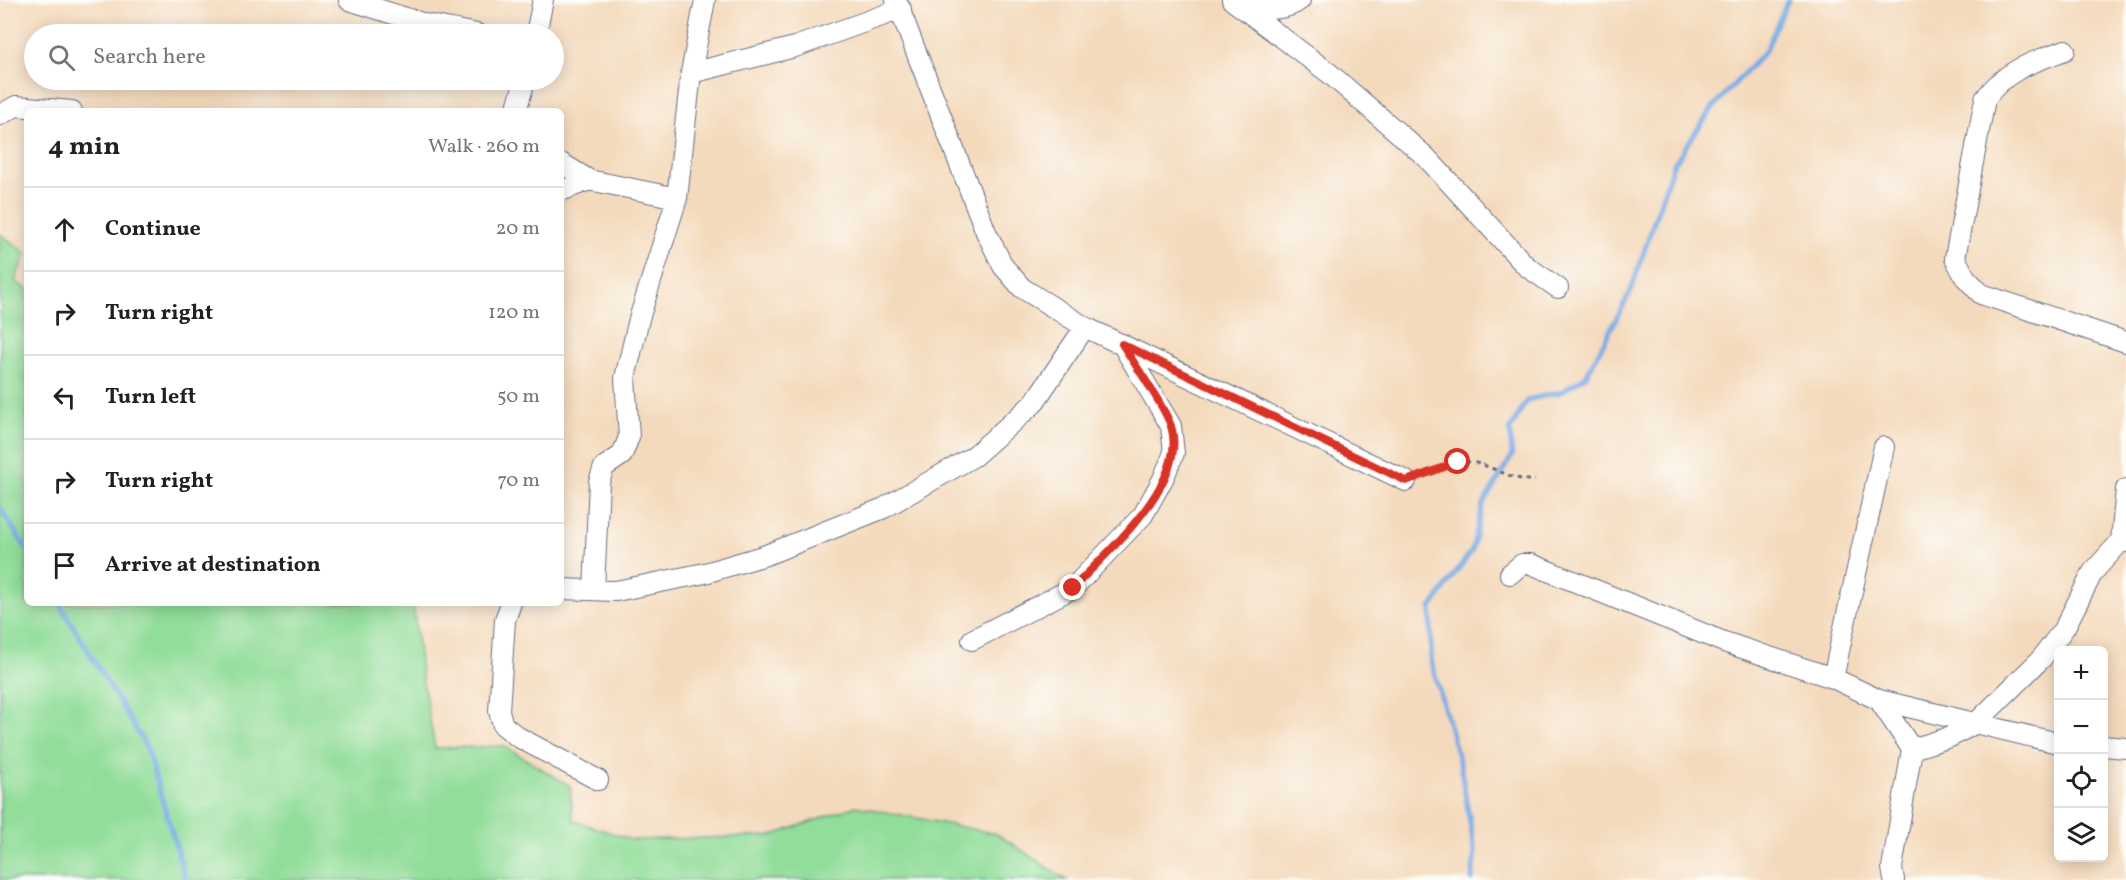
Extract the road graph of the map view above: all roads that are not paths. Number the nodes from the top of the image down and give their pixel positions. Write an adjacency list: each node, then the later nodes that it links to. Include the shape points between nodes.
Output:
1 (348, 0): 7 (street)
2 (543, 0): 8 (street)
3 (705, 0): 10 (street)
4 (1300, 0): 5 (street, via 1272,9)
5 (1237, 3): 19 (street, via 1329,73 1426,157 1526,266)
6 (898, 4): 10 (street, via 795,47); 20 (street, via 986,232 1003,266 1022,288)
7 (425, 24)
8 (538, 24)
9 (2065, 50): 21 (street, via 2029,63 1997,81 1985,99 1955,258 1965,277 1982,294)
10 (691, 73): 18 (street)
11 (522, 90): 13 (street)
12 (38, 108): 14 (street, via 16,106)
13 (517, 108)
14 (0, 115)
15 (564, 165): 16 (street)
16 (589, 180): 17 (street); 18 (street)
17 (564, 190)
18 (677, 198): 29 (street, via 625,378 629,437 622,455 604,467 599,482)
19 (1558, 288)
20 (1085, 327): 22 (street); 29 (street, via 1033,404 974,456 884,508 766,555 705,573 616,591)
21 (2126, 342)
22 (1122, 344): 24 (street); 31 (street, via 1171,426 1174,453 1163,479 1143,515 1073,588)
23 (1884, 447): 32 (street)
24 (1406, 481)
25 (2126, 489): 26 (street)
26 (2123, 542): 34 (street, via 2093,572 2066,627 2042,658)
27 (1510, 574): 32 (street, via 1522,564 1531,564 1724,642)
28 (564, 589): 29 (street)
29 (594, 590)
30 (510, 606): 39 (street, via 505,620 499,711 503,725)
31 (972, 640)
32 (1833, 678): 33 (street)
33 (1879, 700): 34 (street); 38 (street)
34 (1976, 723): 35 (street); 38 (street, via 1950,737)
35 (2054, 742)
36 (2108, 746): 37 (street)
37 (2126, 748)
38 (1912, 749): 40 (street, via 1892,868)
39 (598, 780)
40 (1894, 880)

